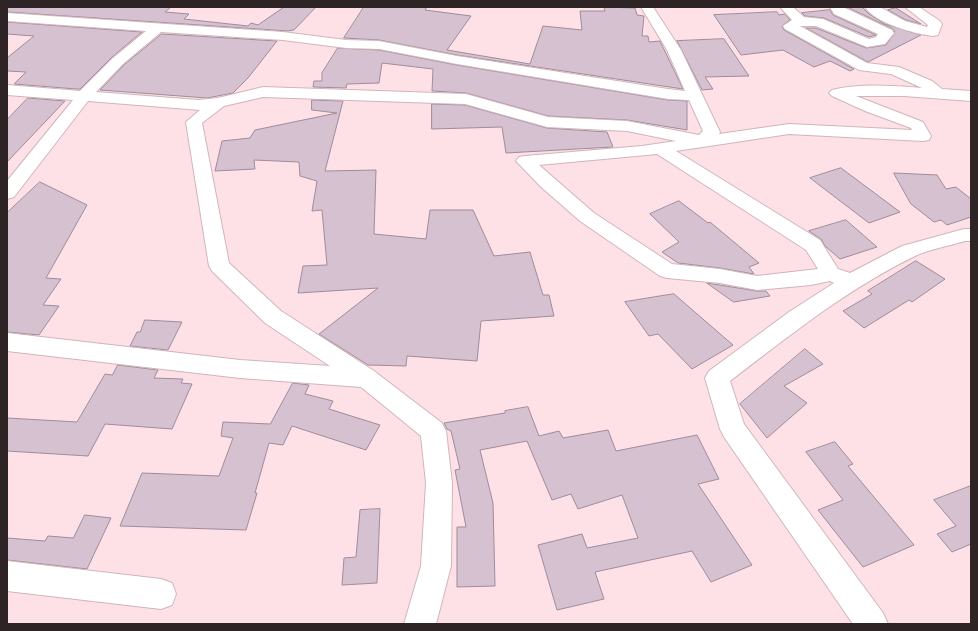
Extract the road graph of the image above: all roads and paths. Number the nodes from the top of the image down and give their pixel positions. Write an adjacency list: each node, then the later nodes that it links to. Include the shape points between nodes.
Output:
1 (647, 7): 12 (street, via 674,50)
2 (786, 7): 7 (street)
3 (836, 7): 7 (street, via 839,11 887,33 880,41 867,43 818,22)
4 (870, 7): 5 (street, via 898,24 918,32 932,32 935,24)
5 (911, 7)
6 (7, 17): 8 (street)
7 (800, 21): 10 (street, via 790,26 864,67 894,70 927,84)
8 (158, 28): 11 (street, via 118,61); 12 (street, via 283,36 346,44 379,44 457,60 668,94)
9 (7, 90): 11 (street)
10 (941, 94): 13 (street); 15 (street, via 896,90 837,93 918,125 923,136 789,129)
11 (84, 96): 14 (street, via 198,105); 17 (street)
12 (695, 96): 15 (street, via 712,132)
13 (971, 96)
14 (218, 103): 15 (street, via 263,92 466,99 547,122 627,126); 22 (street, via 194,122 219,266 272,317)
15 (703, 140): 16 (street)
16 (659, 148): 19 (street, via 813,245); 19 (street, via 525,161 587,217 666,271 720,276 757,283)
17 (7, 193)
18 (971, 235): 20 (street, via 909,251)
19 (831, 274): 20 (street)
20 (851, 282): 26 (street, via 797,318 717,378 733,430)
21 (7, 342): 22 (street, via 240,369)
22 (366, 378): 25 (street, via 433,431 439,484 436,566)
23 (7, 576): 24 (street)
24 (161, 594)
25 (420, 624)
26 (872, 624)

